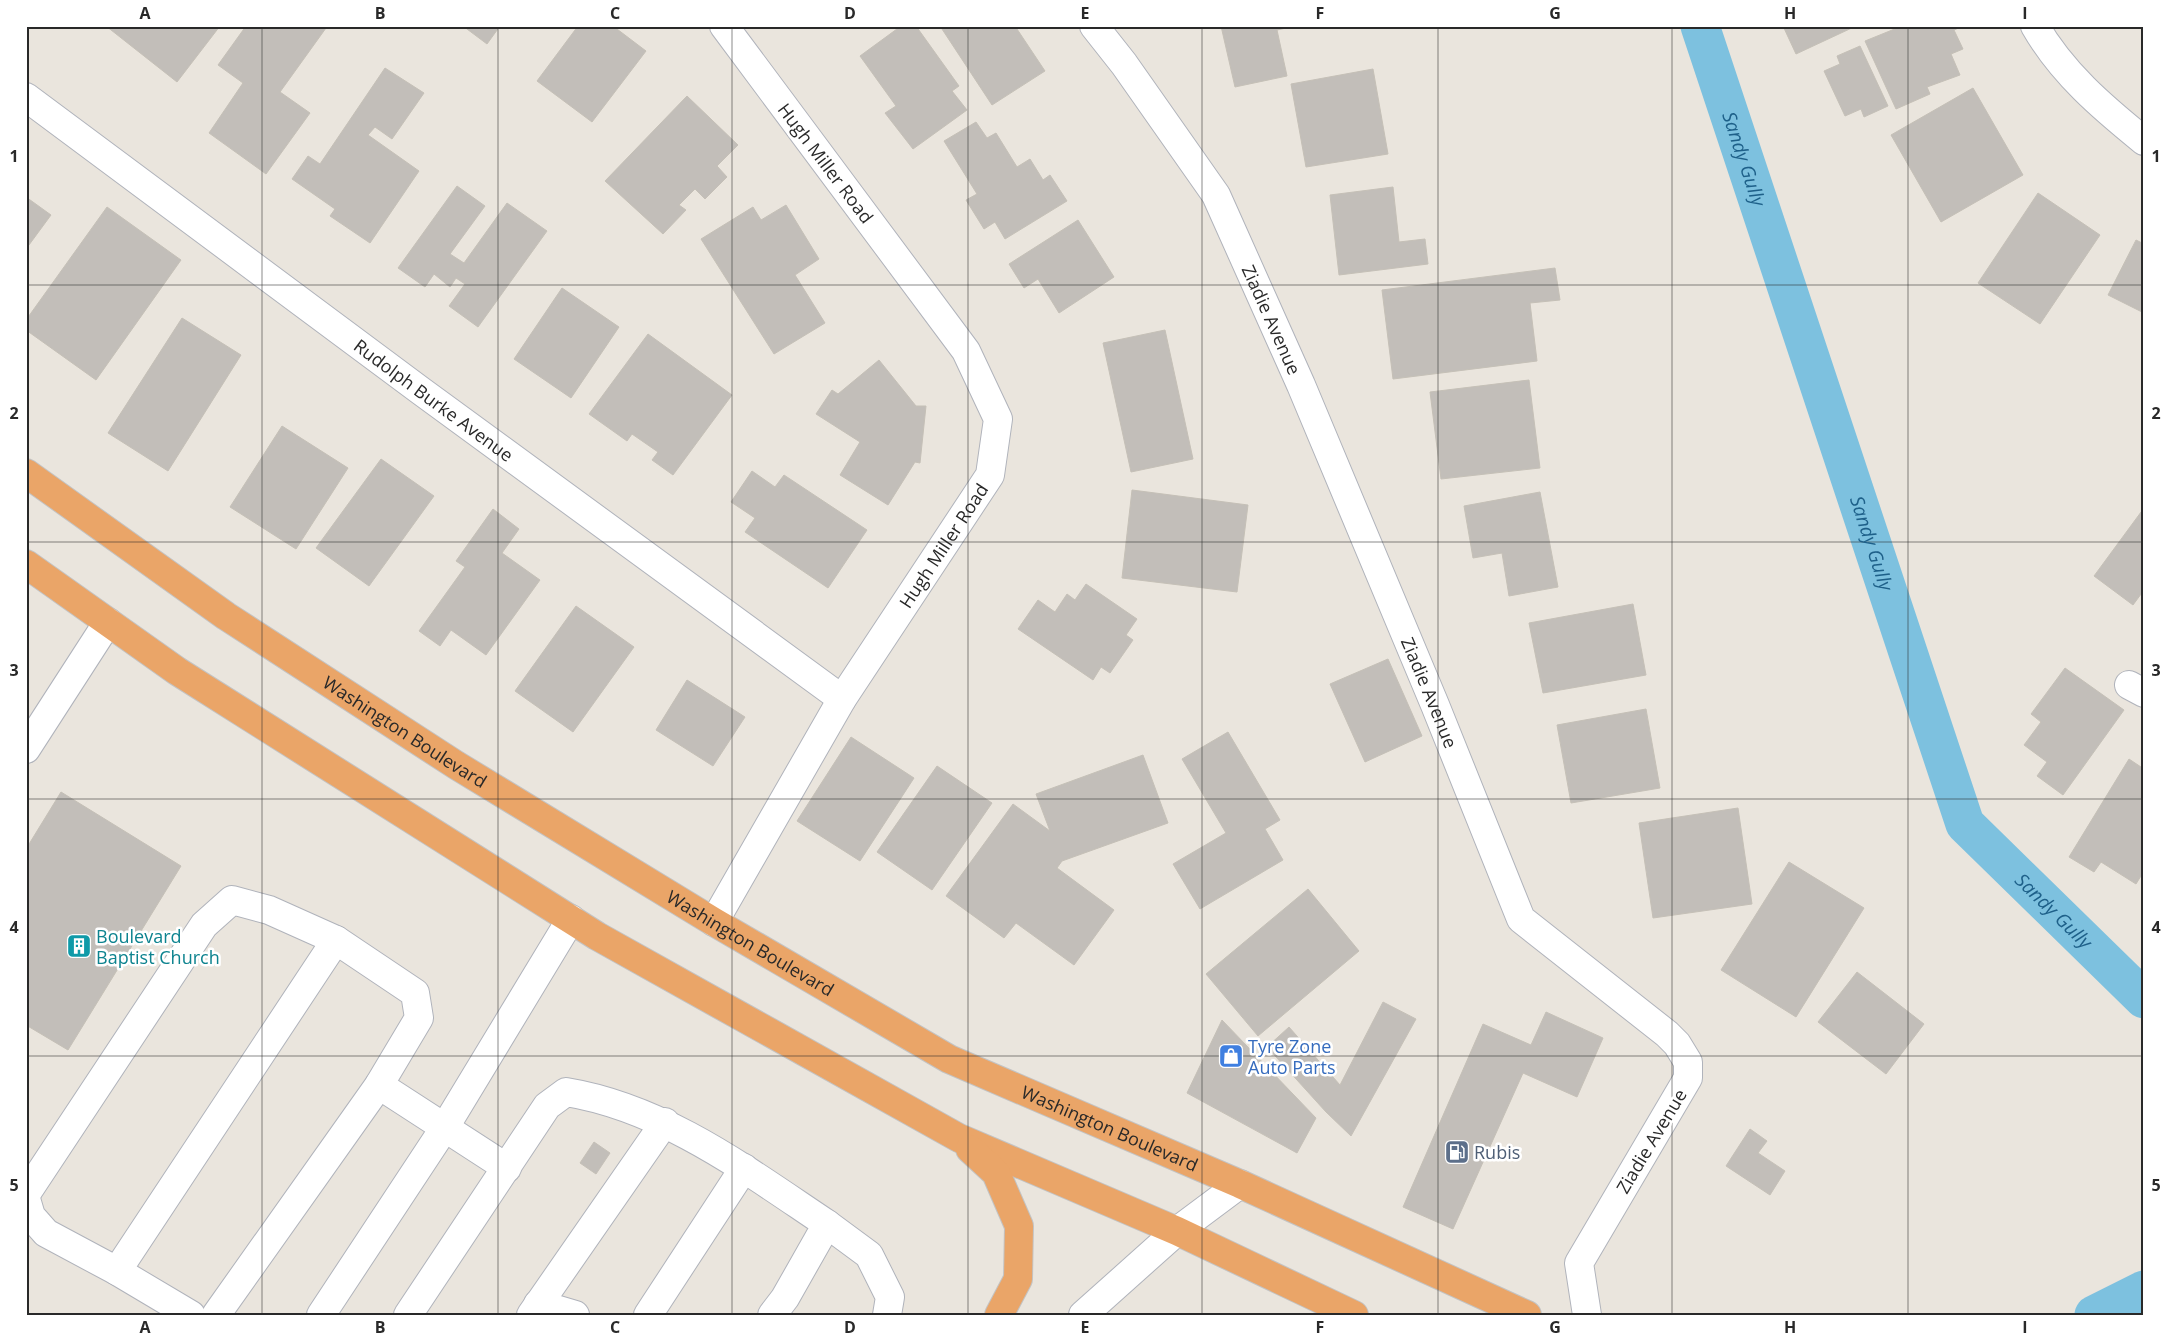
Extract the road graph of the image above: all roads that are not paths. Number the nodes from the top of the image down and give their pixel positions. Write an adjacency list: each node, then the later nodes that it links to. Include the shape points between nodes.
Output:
1 (724, 26): 9 (street, Hugh Miller Road, via 966,352 998,419 990,475)
2 (1094, 26): 39 (street, Ziadie Avenue, via 1216,195 1301,385 1521,919 1651,1020 1677,1044 1688,1062 1688,1078 1579,1263)
3 (2035, 26): 5 (street, via 2050,51 2092,98)
4 (26, 97): 9 (street, Rudolph Burke Avenue)
5 (2143, 138)
6 (26, 473): 12 (highway, Washington Boulevard, via 226,616 456,765)
7 (26, 564): 8 (highway)
8 (108, 622): 10 (street); 11 (highway, via 177,672)
9 (842, 699): 12 (street, Hugh Miller Road)
10 (26, 748)
11 (571, 919): 16 (street); 17 (highway)
12 (714, 922): 20 (highway, Washington Boulevard, via 949,1059)
13 (336, 940): 14 (street, via 415,993 419,1018); 21 (street, via 269,910 232,900 204,925); 25 (street)
14 (379, 1085): 16 (street); 28 (street)
15 (665, 1122): 18 (street, via 597,1097 566,1092 547,1106); 19 (street); 26 (street)
16 (445, 1127): 18 (street); 29 (street)
17 (959, 1138): 24 (highway); 35 (highway, via 996,1173 1019,1226 1018,1280)
18 (507, 1168): 30 (street)
19 (744, 1168): 23 (street); 32 (street)
20 (1240, 1184): 24 (street); 38 (highway, Washington Boulevard)
21 (26, 1194)
22 (26, 1198): 25 (street, via 31,1216 46,1233)
23 (827, 1224): 33 (street); 34 (street, via 870,1255 890,1297)
24 (1177, 1231): 36 (street); 37 (highway)
25 (117, 1271): 27 (street)
26 (535, 1309): 31 (street)
27 (191, 1315)
28 (216, 1315)
29 (321, 1315)
30 (408, 1315)
31 (575, 1315)
32 (648, 1315)
33 (772, 1315)
34 (887, 1315)
35 (999, 1315)
36 (1083, 1315)
37 (1354, 1315)
38 (1527, 1315)
39 (1587, 1315)

